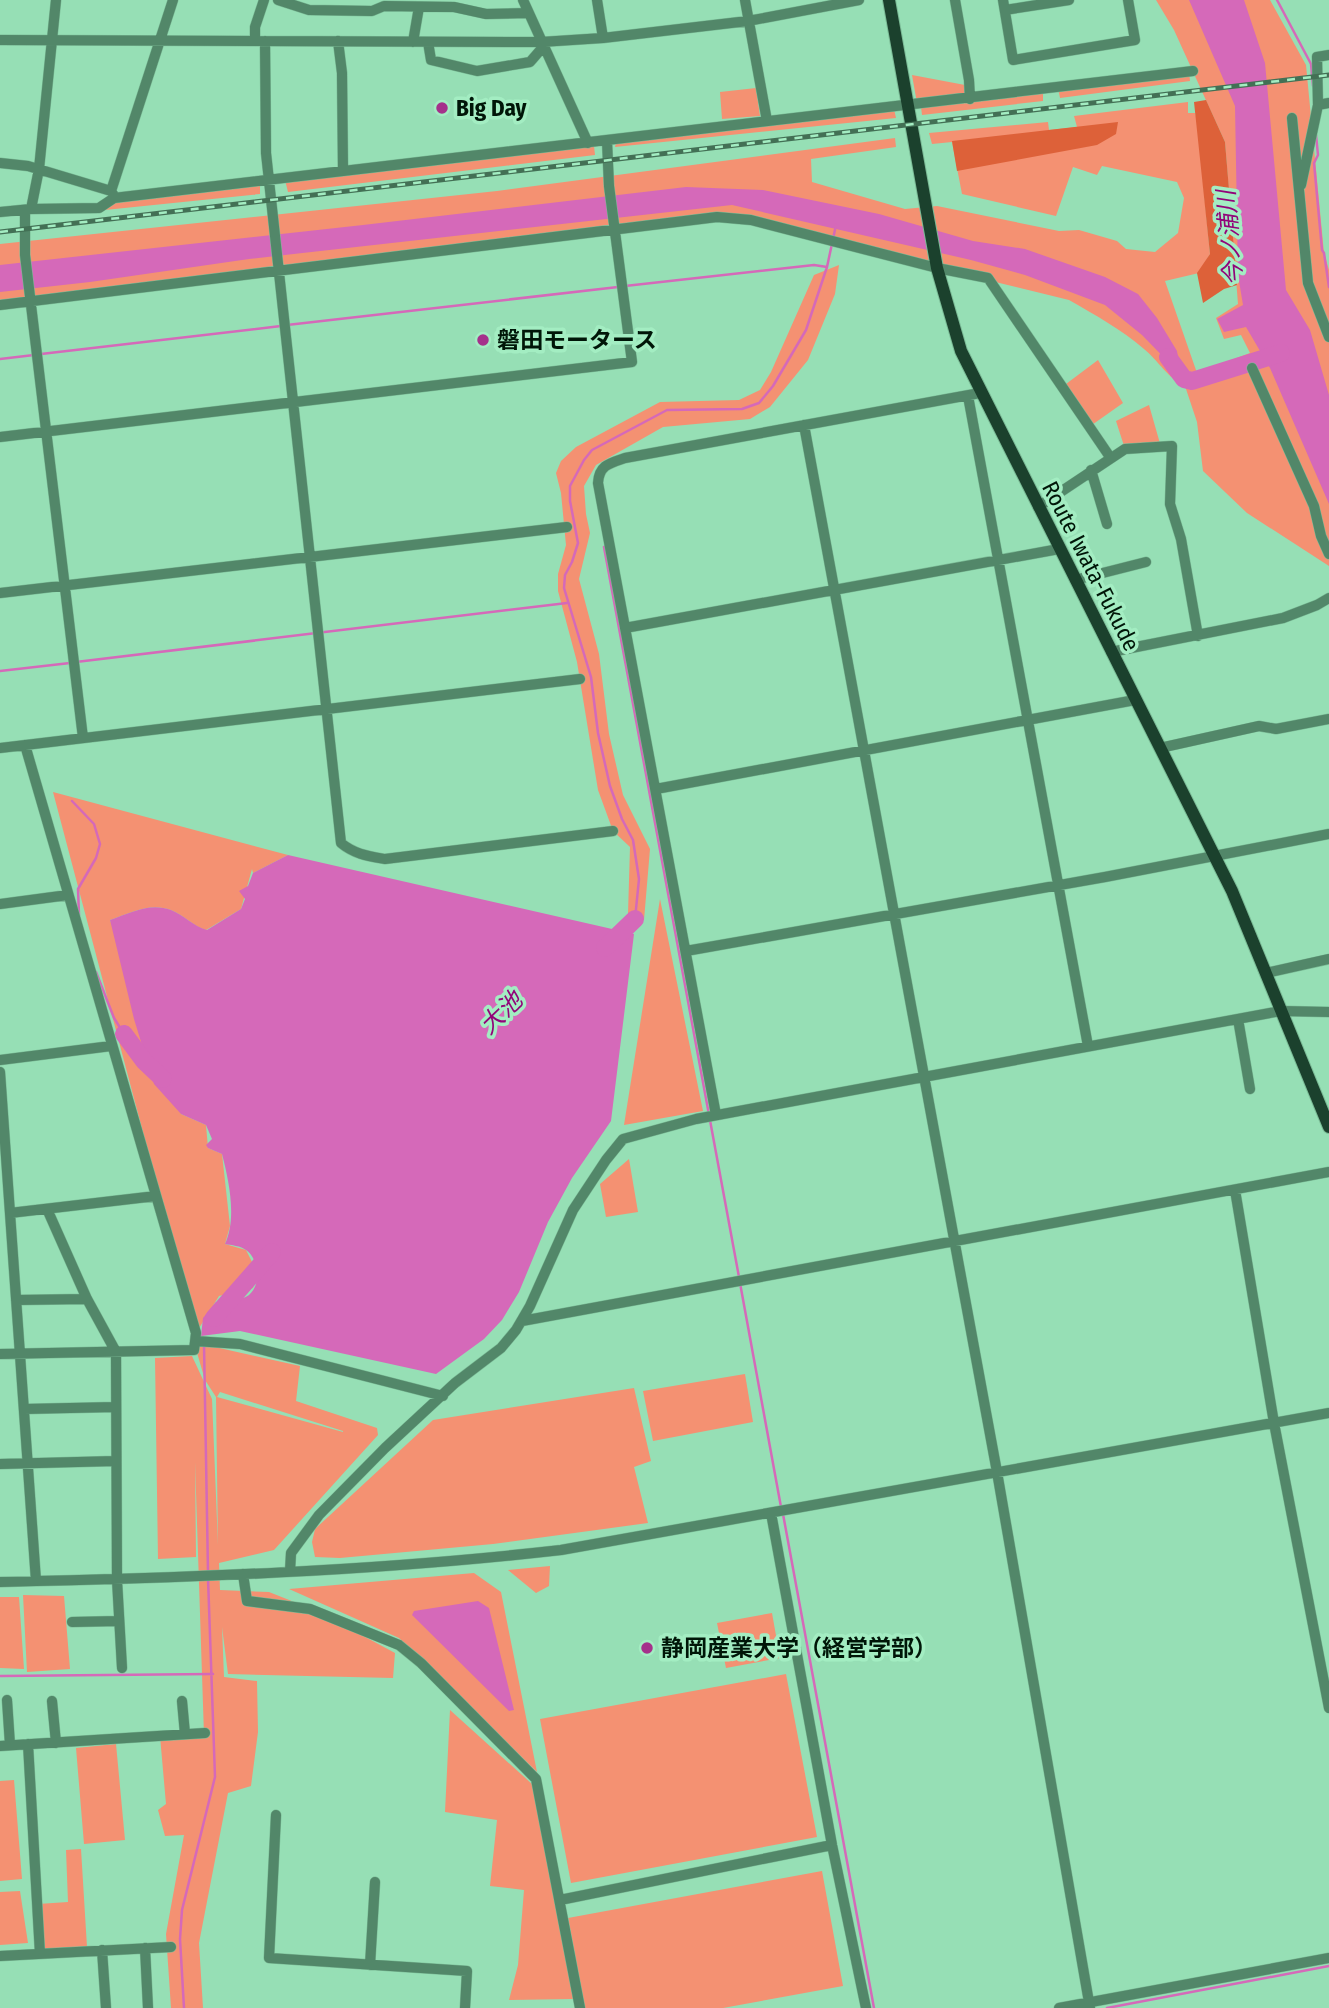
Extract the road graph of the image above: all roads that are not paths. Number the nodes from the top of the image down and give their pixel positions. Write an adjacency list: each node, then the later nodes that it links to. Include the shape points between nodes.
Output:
1 (56, 0): 20 (street)
2 (173, 0): 21 (street)
3 (264, 0): 22 (street, via 256,27)
4 (278, 0): 15 (street, via 309,10)
5 (523, 0): 16 (street)
6 (597, 0): 18 (street)
7 (745, 0): 17 (street)
8 (859, 0): 17 (street)
9 (889, 0): 30 (main road, Route Iwata-Fukude)
10 (955, 0): 29 (street)
11 (1069, 0): 14 (street)
12 (1128, 0): 14 (street, via 1135,40 1013,61)
13 (454, 3): 15 (street); 16 (street, via 486,14)
14 (1004, 5)
15 (419, 6): 24 (street)
16 (528, 13): 26 (street)
17 (748, 21): 18 (street); 34 (street)
18 (603, 38): 26 (street)
19 (0, 40): 20 (street)
20 (52, 40): 21 (street); 38 (street)
21 (159, 41): 22 (street); 41 (street)
22 (260, 41): 23 (street); 40 (street)
23 (338, 41): 24 (street); 39 (street)
24 (413, 42): 25 (street)
25 (428, 42): 26 (street); 26 (street, via 431,60 477,71 530,62)
26 (542, 45): 36 (street)
27 (1329, 55): 32 (street, via 1317,57)
28 (1193, 71): 29 (street)
29 (970, 99): 30 (street)
30 (906, 103): 34 (street); 46 (main road, Route Iwata-Fukude)
31 (1329, 103): 32 (street)
32 (1318, 105): 42 (street)
33 (1292, 117): 42 (street)
34 (767, 121): 35 (street)
35 (607, 141): 36 (street); 45 (street)
36 (587, 142): 39 (street)
37 (0, 163): 38 (street)
38 (39, 169): 41 (street); 43 (street)
39 (343, 171): 40 (street)
40 (270, 179): 41 (street); 47 (street)
41 (113, 194): 43 (street, via 99,208)
42 (1299, 196): 50 (street, via 1308,283)
43 (28, 209): 44 (street); 48 (street, via 24,255)
44 (0, 212)
45 (614, 229): 46 (street, via 733,217); 47 (street); 53 (street, via 632,362)
46 (937, 266): 52 (main road, Route Iwata-Fukude); 57 (street, via 988,278)
47 (279, 268): 48 (street); 53 (street)
48 (30, 299): 49 (street); 55 (street)
49 (0, 305)
50 (1329, 337)
51 (1252, 369): 63 (street, via 1314,506)
52 (974, 395): 54 (street); 59 (main road, Route Iwata-Fukude); 65 (street)
53 (292, 402): 55 (street); 64 (street)
54 (804, 425): 69 (street); 72 (street, via 625,458 598,472)
55 (47, 432): 56 (street); 68 (street)
56 (0, 437)
57 (1110, 457): 58 (street); 73 (street, via 1125,449 1172,446 1170,504)
58 (1091, 470): 59 (street); 60 (street)
59 (1038, 507): 62 (main road, Route Iwata-Fukude)
60 (1107, 524)
61 (567, 527): 64 (street)
62 (1059, 548): 65 (street); 67 (main road, Route Iwata-Fukude)
63 (1329, 554)
64 (310, 558): 68 (street); 77 (street)
65 (997, 559): 69 (street); 79 (street)
66 (1146, 562): 67 (street)
67 (1075, 580): 74 (main road, Route Iwata-Fukude)
68 (64, 587): 70 (street); 80 (street)
69 (835, 589): 72 (street); 84 (street)
70 (0, 593)
71 (1329, 598): 73 (street, via 1283,618)
72 (625, 628): 85 (street)
73 (1198, 636): 74 (street)
74 (1111, 652): 76 (main road, Route Iwata-Fukude)
75 (580, 679): 77 (street)
76 (1135, 700): 79 (street); 83 (main road, Route Iwata-Fukude)
77 (326, 711): 80 (street); 86 (street, via 341,843 349,850 385,859)
78 (1329, 719): 83 (street, via 1276,729 1259,726)
79 (1027, 721): 84 (street); 89 (street)
80 (83, 738): 81 (street)
81 (25, 745): 82 (street); 90 (street)
82 (0, 748)
83 (1160, 748): 88 (main road, Route Iwata-Fukude)
84 (865, 750): 85 (street); 92 (street)
85 (656, 789): 93 (street)
86 (613, 831)
87 (1329, 834): 88 (street)
88 (1214, 855): 89 (street); 95 (main road, Route Iwata-Fukude)
89 (1057, 886): 92 (street); 100 (street)
90 (68, 895): 91 (street); 99 (street)
91 (0, 904)
92 (896, 913): 93 (street); 103 (street)
93 (686, 951): 105 (street)
94 (1329, 959): 95 (street)
95 (1266, 973): 96 (main road, Route Iwata-Fukude)
96 (1281, 1011): 97 (street); 98 (street); 106 (main road, Route Iwata-Fukude)
97 (1329, 1012)
98 (1238, 1019): 100 (street); 104 (street)
99 (111, 1046): 101 (street); 110 (street)
100 (1088, 1046): 103 (street)
101 (0, 1060)
102 (0, 1072): 107 (street)
103 (925, 1077): 105 (street); 113 (street)
104 (1250, 1089)
105 (716, 1115): 116 (street, via 624,1139 573,1210)
106 (1329, 1128)
107 (2, 1141): 112 (street)
108 (1329, 1172): 109 (street)
109 (1235, 1189): 113 (street); 125 (street)
110 (156, 1196): 111 (street); 117 (street)
111 (47, 1209): 112 (street); 114 (street)
112 (10, 1213): 115 (street)
113 (954, 1241): 116 (street); 129 (street)
114 (87, 1299): 115 (street); 118 (street)
115 (16, 1300): 120 (street)
116 (522, 1321): 121 (street, via 501,1348)
117 (195, 1341): 118 (street, via 194,1350); 121 (street, via 240,1344)
118 (116, 1352): 120 (street); 122 (street)
119 (0, 1354): 120 (street)
120 (20, 1354): 123 (street)
121 (443, 1396): 131 (street, via 319,1515 291,1553)
122 (116, 1407): 123 (street); 126 (street)
123 (24, 1409): 127 (street)
124 (1329, 1413): 125 (street)
125 (1274, 1423): 129 (street); 142 (street)
126 (116, 1461): 127 (street); 133 (street)
127 (28, 1463): 128 (street); 134 (street)
128 (0, 1464)
129 (997, 1472): 130 (street); 159 (street)
130 (771, 1513): 131 (street, via 561,1550); 149 (street)
131 (290, 1571): 132 (street)
132 (243, 1573): 133 (street); 151 (street, via 247,1601 310,1609 399,1644 536,1779)
133 (117, 1580): 134 (street); 136 (street)
134 (36, 1581): 135 (street)
135 (0, 1582)
136 (119, 1621): 137 (street); 138 (street)
137 (72, 1622)
138 (122, 1668)
139 (7, 1700): 147 (street)
140 (52, 1701): 145 (street)
141 (182, 1701): 144 (street)
142 (1329, 1708)
143 (205, 1733): 144 (street)
144 (185, 1734): 145 (street)
145 (55, 1743): 146 (street)
146 (28, 1744): 147 (street); 155 (street)
147 (5, 1746)
148 (276, 1815): 158 (street, via 269,1958)
149 (832, 1845): 151 (street); 164 (street)
150 (375, 1882): 158 (street)
151 (560, 1900): 163 (street)
152 (171, 1947): 153 (street)
153 (145, 1948): 154 (street); 161 (street)
154 (102, 1950): 155 (street); 160 (street)
155 (40, 1954): 156 (street)
156 (0, 1956)
157 (1329, 1958): 159 (street)
158 (370, 1965): 162 (street, via 467,1971)
159 (1090, 2005): 165 (street)
160 (106, 2008)
161 (148, 2008)
162 (465, 2008)
163 (580, 2008)
164 (866, 2008)
165 (1059, 2008)

